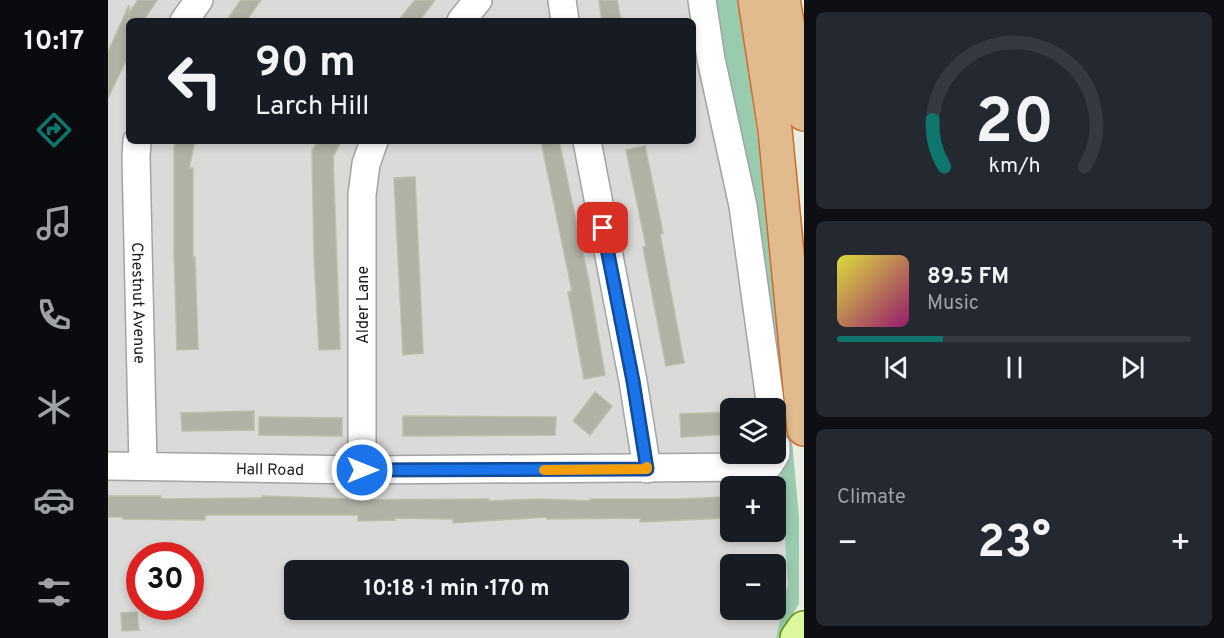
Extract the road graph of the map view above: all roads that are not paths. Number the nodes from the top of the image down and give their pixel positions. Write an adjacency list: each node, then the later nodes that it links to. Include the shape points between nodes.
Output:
1 (199, 0): 7 (street)
2 (478, 0): 8 (street)
3 (562, 0): 9 (street)
4 (702, 0): 14 (street, via 743,206)
5 (755, 0): 15 (highway, via 775,130)
6 (783, 0): 10 (highway)
7 (186, 18)
8 (463, 18)
9 (565, 18)
10 (804, 114)
11 (137, 144): 18 (street, Chestnut Avenue)
12 (373, 144): 20 (street, Alder Lane, via 362,195)
13 (588, 144): 19 (street)
14 (770, 398)
15 (804, 429)
16 (770, 464): 19 (street, Hall Road)
17 (108, 466): 18 (street, Hall Road)
18 (143, 466): 20 (street, Hall Road)
19 (647, 469): 20 (street, Hall Road)
20 (362, 470)
21 (804, 628): 22 (main road)
22 (797, 638)

